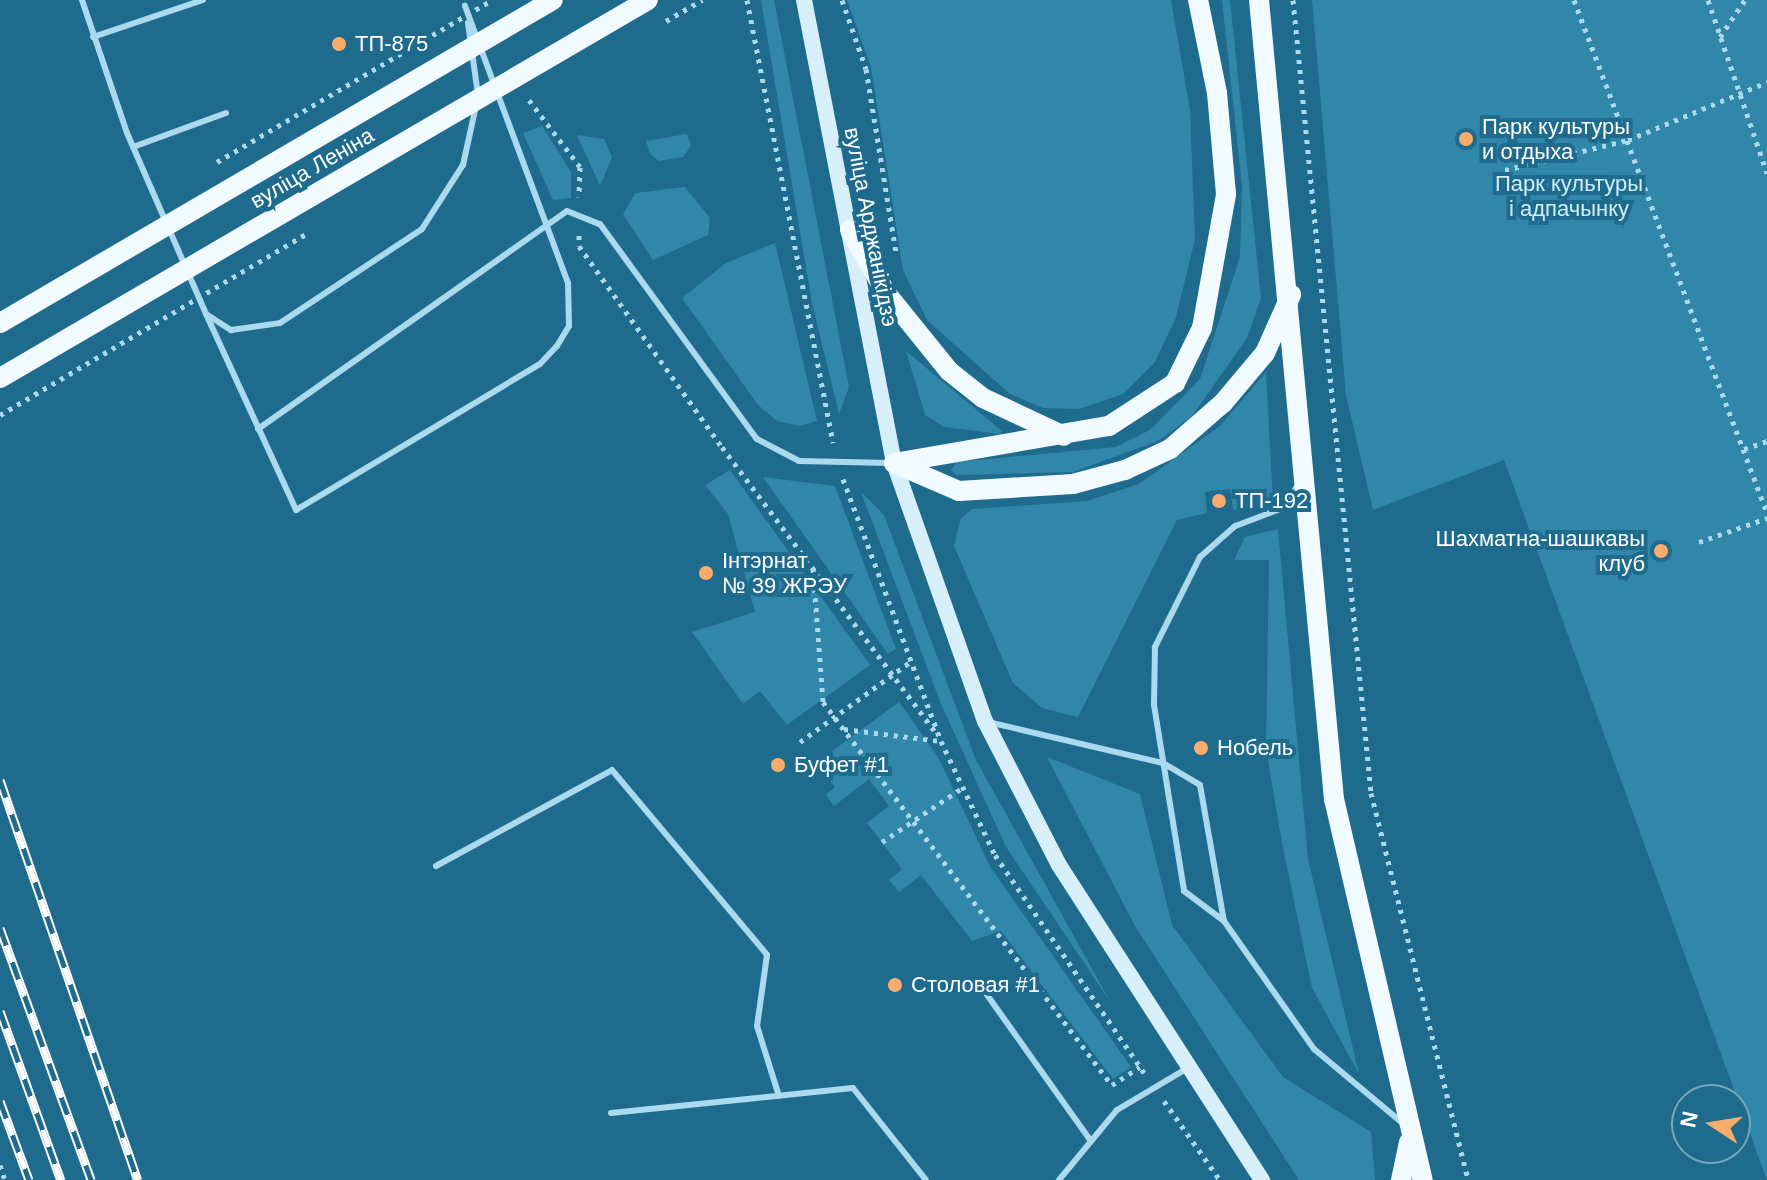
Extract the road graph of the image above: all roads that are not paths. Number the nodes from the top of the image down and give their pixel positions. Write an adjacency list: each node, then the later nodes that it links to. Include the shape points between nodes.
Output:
1 (82, 0): 9 (lane)
2 (203, 0): 9 (lane)
3 (648, 0): 17 (main road, вуліца Леніна, bridge)
4 (804, 0): 13 (main road, вуліца Арджанікідзэ)
5 (1198, 0): 19 (main road, via 1217,93 1226,194 1202,328 1175,383 1143,409)
6 (1259, 0): 14 (main road)
7 (551, 1): 16 (main road, вуліца Леніна, bridge)
8 (464, 3): 12 (lane); 15 (lane, via 478,91 472,130 445,201 422,229 263,331 231,330)
9 (93, 37): 11 (lane)
10 (226, 113): 11 (lane)
11 (133, 147): 15 (lane)
12 (546, 220): 18 (lane); 18 (lane, via 571,304 569,326 540,364 296,510); 20 (lane, via 567,211 600,224 748,431 777,453 821,465)
13 (850, 230): 19 (main road, via 886,293 949,371 995,404); 20 (main road, вуліца Арджанікідзэ)
14 (1291, 293): 20 (main road, via 1265,353 1223,403 1170,449 1125,470 1073,484 959,491); 21 (main road)
15 (206, 314): 18 (lane)
16 (0, 323)
17 (0, 378)
18 (258, 429)
19 (1064, 436): 20 (main road)
20 (894, 463): 22 (main road, вуліца Арджанікідзэ)
21 (1305, 469): 23 (lane, via 1283,508 1235,526 1200,557 1155,647 1154,705); 30 (main road, via 1334,799)
22 (985, 721): 23 (lane); 27 (main road, вуліца Арджанікідзэ, via 1059,865)
23 (1163, 763): 25 (lane, via 1184,891); 25 (lane, via 1200,785)
24 (436, 866): 28 (lane, via 612,770 767,955 757,1026)
25 (1224, 921): 30 (lane, via 1314,1049)
26 (985, 992): 31 (lane)
27 (1186, 1069): 31 (lane, via 1157,1091 1117,1110); 34 (main road, вуліца Арджанікідзэ)
28 (779, 1096): 29 (lane); 32 (lane, via 853,1088)
29 (611, 1113)
30 (1410, 1130): 35 (main road); 36 (main road)
31 (1091, 1141): 33 (lane)
32 (926, 1180)
33 (1059, 1180)
34 (1262, 1180)
35 (1401, 1180)
36 (1423, 1180)

